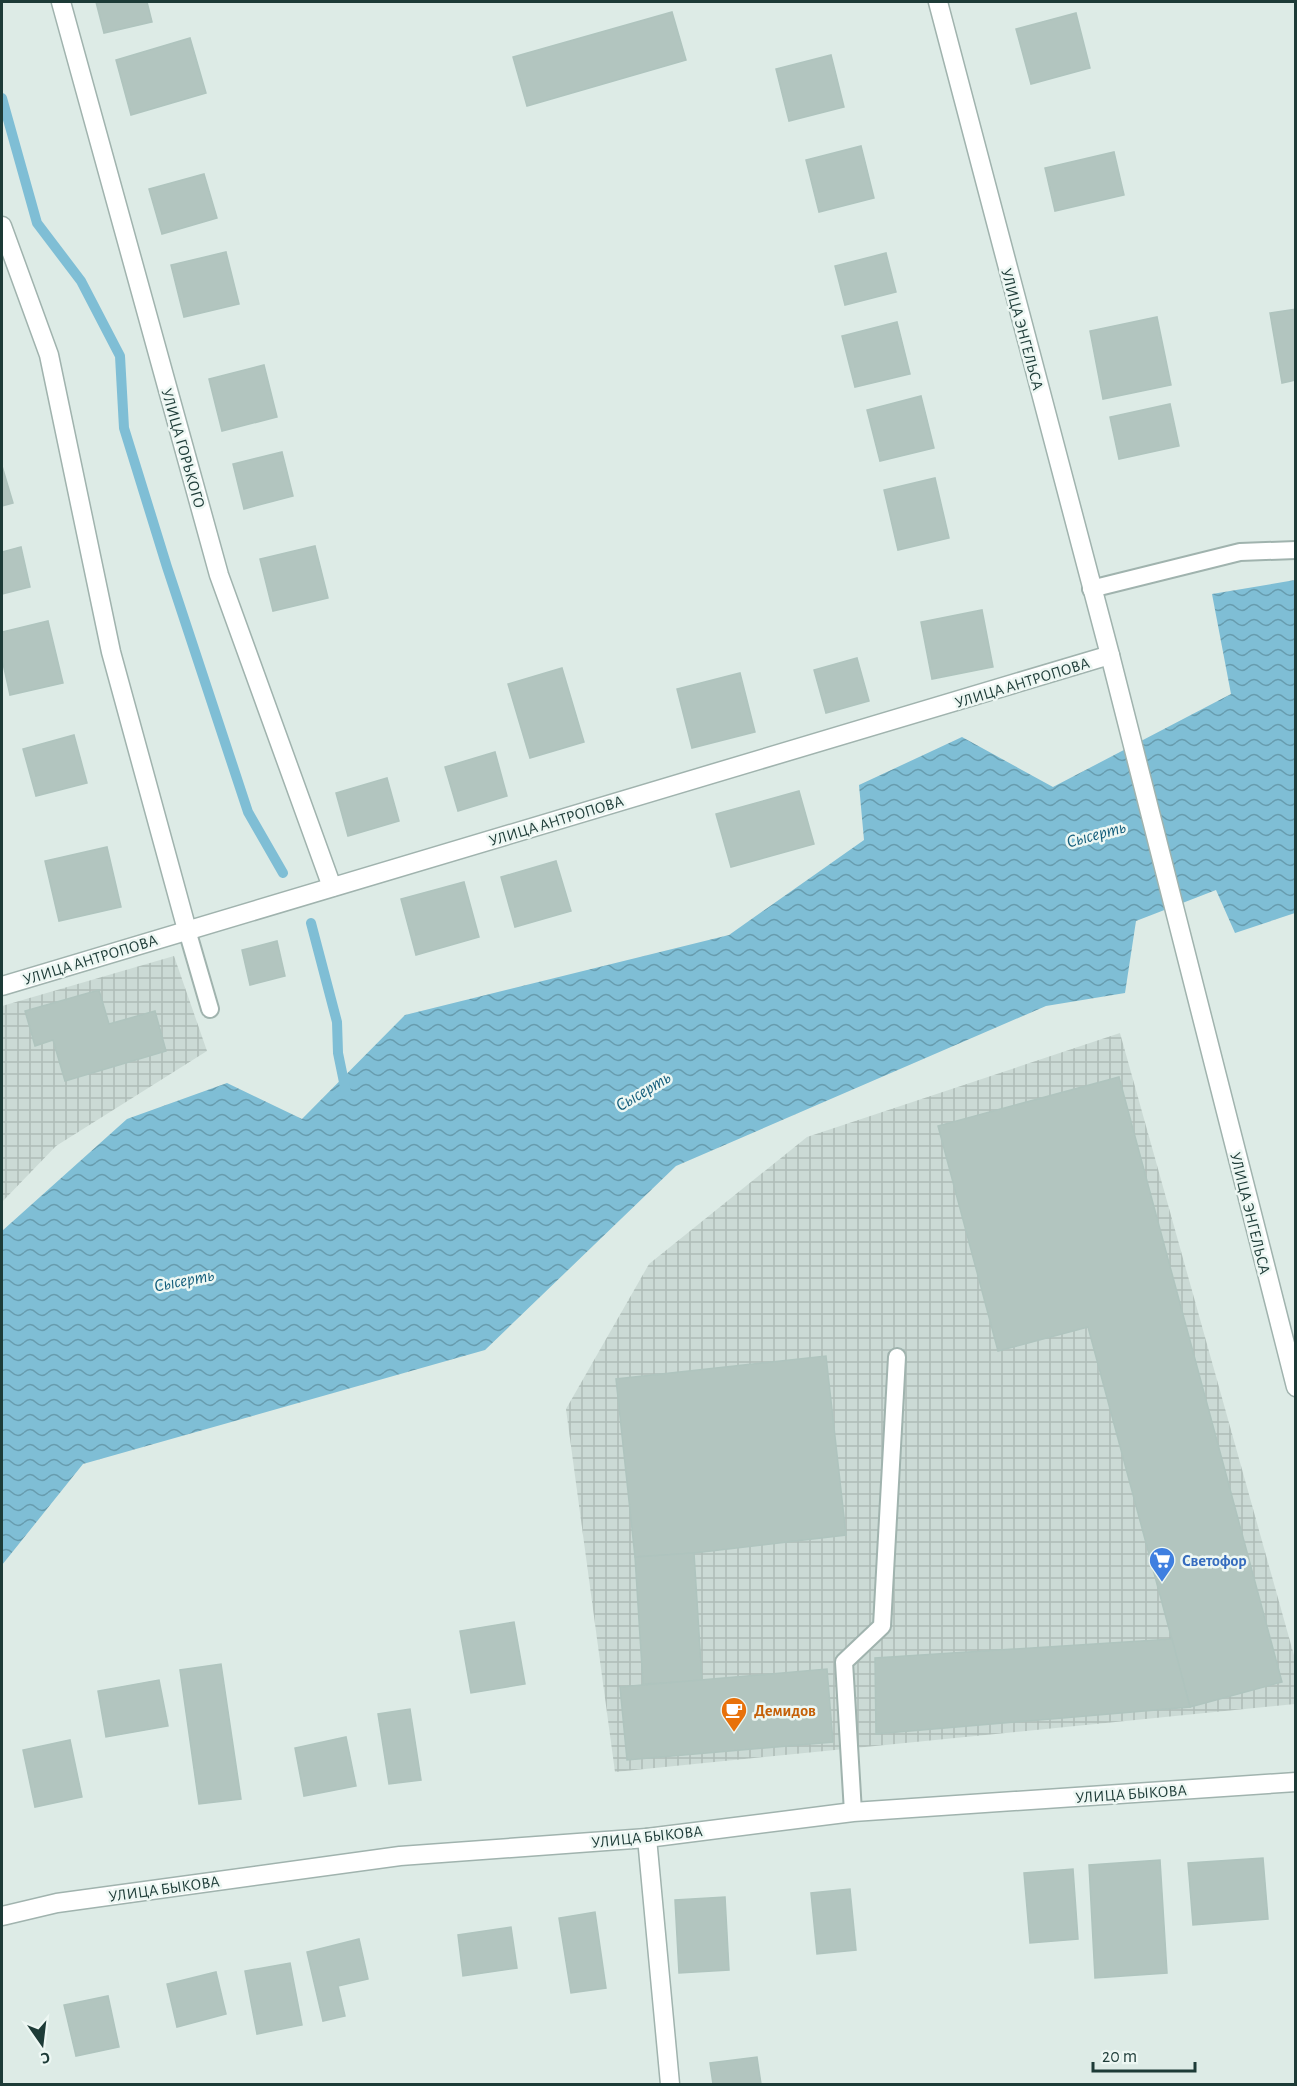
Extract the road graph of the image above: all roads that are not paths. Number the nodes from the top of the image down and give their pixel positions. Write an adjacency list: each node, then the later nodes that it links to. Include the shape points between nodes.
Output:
1 (61, 2): 7 (street, УЛИЦА ГОРЬКОГО, via 219,575)
2 (938, 2): 5 (street, УЛИЦА ЭНГЕЛЬСА)
3 (2, 226): 8 (street, via 49,355 111,652)
4 (1296, 550): 5 (lane, via 1240,552)
5 (1091, 589): 6 (street, УЛИЦА ЭНГЕЛЬСА)
6 (1110, 655): 7 (street, УЛИЦА АНТРОПОВА); 12 (street, УЛИЦА ЭНГЕЛЬСА)
7 (332, 887): 8 (street, УЛИЦА АНТРОПОВА)
8 (187, 930): 9 (street, УЛИЦА АНТРОПОВА); 10 (lane)
9 (2, 986)
10 (210, 1009)
11 (897, 1357): 14 (lane, via 882,1626 844,1662)
12 (1296, 1387)
13 (1296, 1782): 14 (street, УЛИЦА БЫКОВА)
14 (853, 1812): 15 (street, УЛИЦА БЫКОВА)
15 (647, 1838): 16 (street, УЛИЦА БЫКОВА, via 400,1856 57,1903); 17 (street)
16 (2, 1916)
17 (670, 2085)

